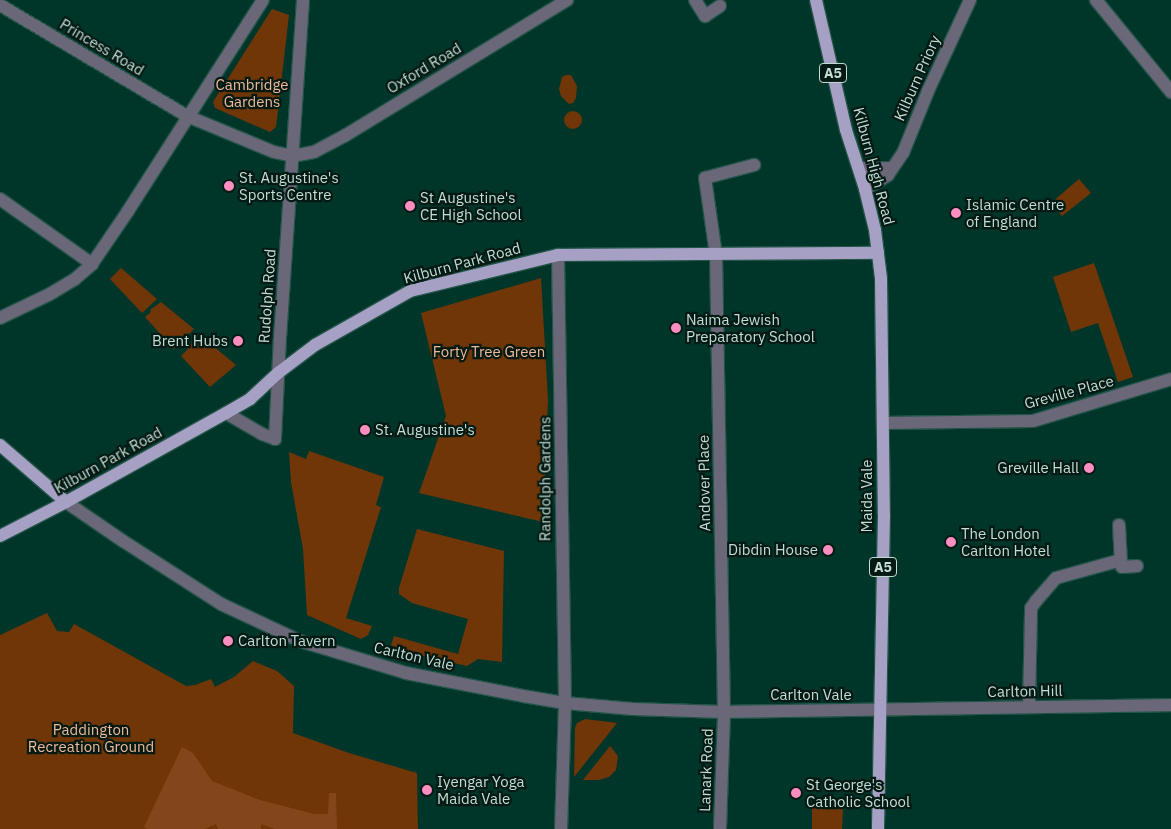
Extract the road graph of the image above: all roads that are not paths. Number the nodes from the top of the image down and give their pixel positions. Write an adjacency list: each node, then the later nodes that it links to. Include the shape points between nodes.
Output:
1 (263, 0): 11 (street)
2 (303, 0): 12 (street)
3 (567, 0): 12 (street, Oxford Road, via 346,135 314,152)
4 (695, 0): 9 (street, via 704,16)
5 (816, 0): 14 (main road, Kilburn High Road / A5, via 846,130)
6 (970, 0): 15 (street, Kilburn Priory, via 903,154)
7 (1096, 0): 10 (street)
8 (0, 6): 11 (street, Princess Road)
9 (720, 6)
10 (1171, 92)
11 (188, 116): 12 (street, via 274,152); 21 (street)
12 (293, 156): 23 (street, Rudolph Road)
13 (754, 165): 20 (street, Andover Place, via 705,178)
14 (860, 168): 15 (street); 16 (main road, Kilburn High Road / A5)
15 (892, 168): 16 (street, Kilburn Priory, via 888,175)
16 (865, 189): 18 (main road, Kilburn High Road / A5)
17 (0, 199): 21 (street)
18 (878, 252): 20 (main road, Kilburn Park Road); 26 (main road, Maida Vale / A5)
19 (558, 255): 20 (main road, Kilburn Park Road); 23 (main road, Kilburn Park Road, via 410,291 315,344); 33 (street, Randolph Gardens)
20 (716, 255): 37 (street, Andover Place)
21 (92, 264): 22 (street, via 50,294)
22 (0, 318)
23 (278, 373): 25 (main road, Kilburn Park Road, via 250,399); 25 (street, Rudolph Road, via 275,439)
24 (1171, 379): 26 (street, Greville Place, via 1033,421)
25 (226, 413): 28 (main road, Kilburn Park Road)
26 (883, 423): 36 (main road, Maida Vale / A5)
27 (0, 445): 28 (main road, Carlton Vale)
28 (66, 502): 30 (main road, Kilburn Park Road); 33 (street, Carlton Vale, via 221,604 300,641 406,673)
29 (1119, 525): 31 (street)
30 (0, 536)
31 (1121, 560): 32 (street, via 1122,567); 35 (street, via 1056,578 1031,608)
32 (1137, 566)
33 (565, 704): 37 (street, Carlton Vale); 38 (street, Randolph Gardens)
34 (1171, 705): 35 (street, Carlton Hill)
35 (1029, 707): 36 (street, Carlton Hill)
36 (881, 711): 37 (street, Carlton Vale); 40 (main road, Maida Vale / A5)
37 (724, 712): 39 (street, Lanark Road)
38 (561, 829)
39 (720, 829)
40 (878, 829)

